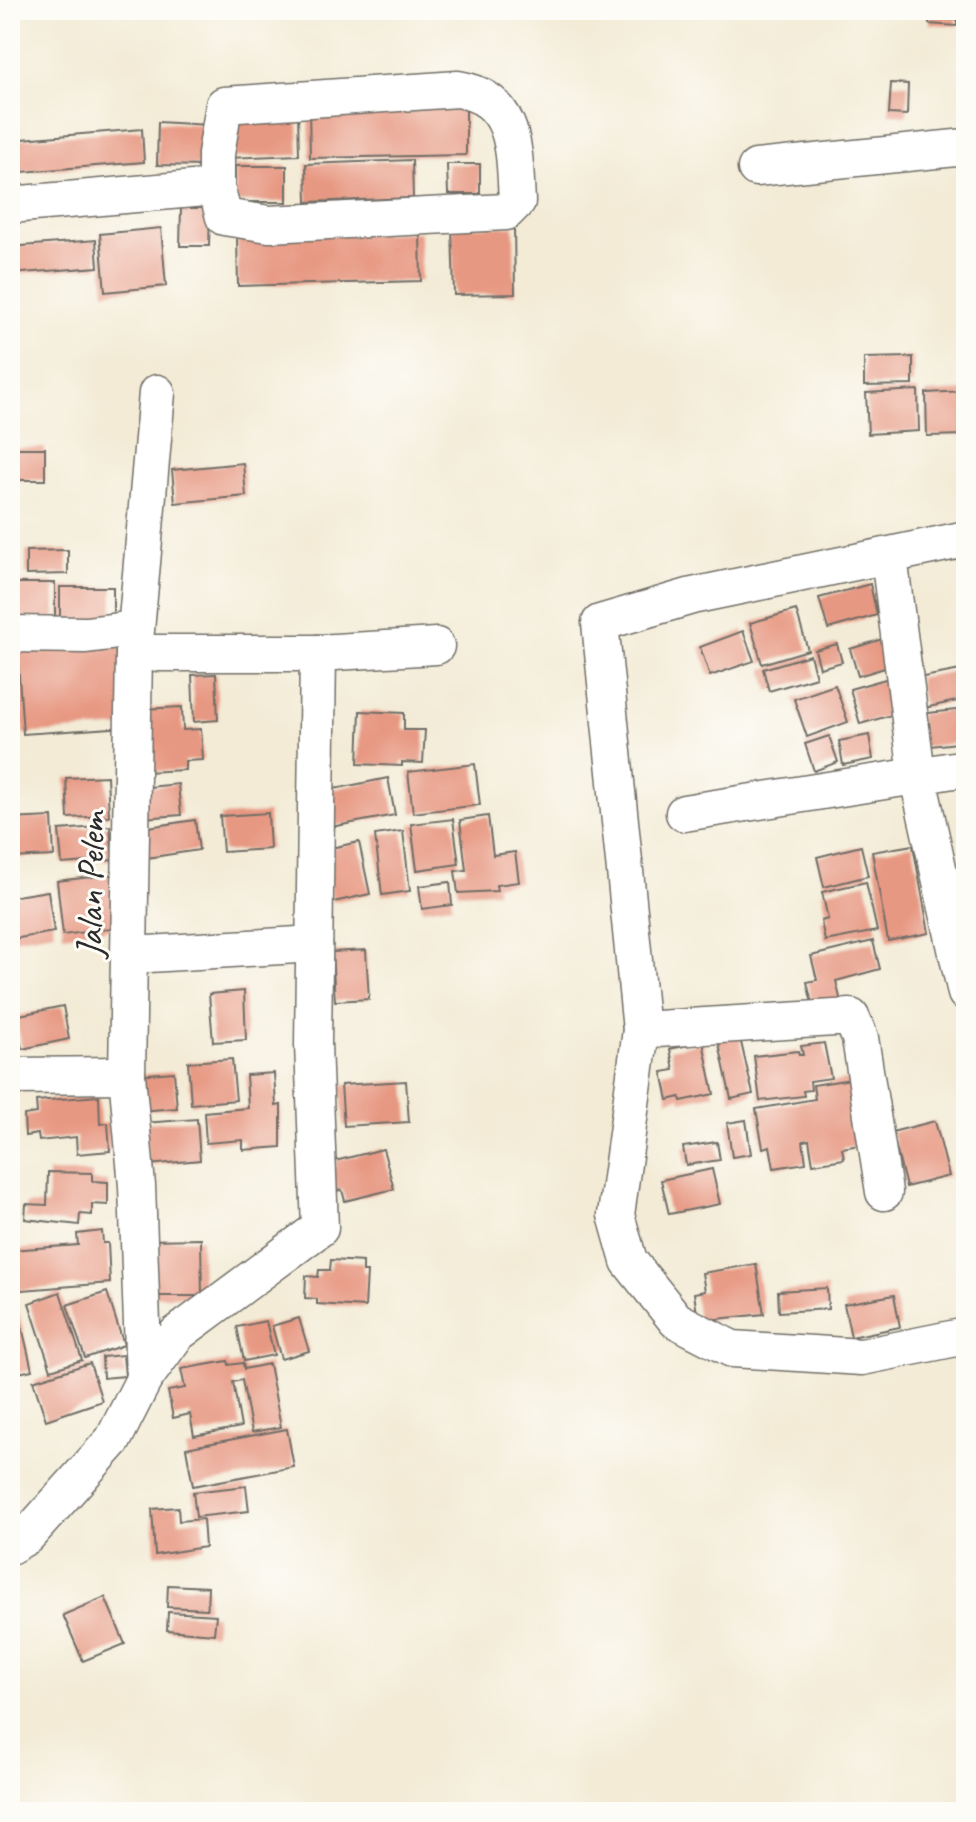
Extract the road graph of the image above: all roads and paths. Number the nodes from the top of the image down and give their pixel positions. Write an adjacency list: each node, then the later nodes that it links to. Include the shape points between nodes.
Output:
1 (966, 147): 2 (street)
2 (756, 168)
3 (216, 187): 3 (street, via 224,105 458,89 483,96 510,129 517,201 506,212 247,222 224,217); 4 (street)
4 (10, 205)
5 (157, 393): 9 (street, Jalan Pelem)
6 (966, 539): 7 (street)
7 (889, 557): 13 (street); 18 (street, via 692,596 600,623)
8 (10, 634): 9 (street)
9 (135, 641): 11 (street); 16 (street, Jalan Pelem)
10 (436, 646): 11 (street)
11 (318, 653): 15 (street)
12 (966, 768): 13 (street)
13 (917, 774): 14 (street); 17 (street)
14 (684, 813)
15 (314, 944): 16 (street); 23 (street, via 320,1228 177,1334)
16 (132, 955): 19 (street, Jalan Pelem)
17 (966, 993)
18 (641, 1030): 21 (street, via 851,1017 860,1038); 22 (street, via 616,1215 629,1261 676,1320 732,1349 862,1357)
19 (127, 1075): 20 (street); 23 (street, Jalan Pelem)
20 (10, 1076)
21 (884, 1192)
22 (966, 1336)
23 (144, 1379): 24 (street, via 113,1440 27,1536)
24 (10, 1546)

